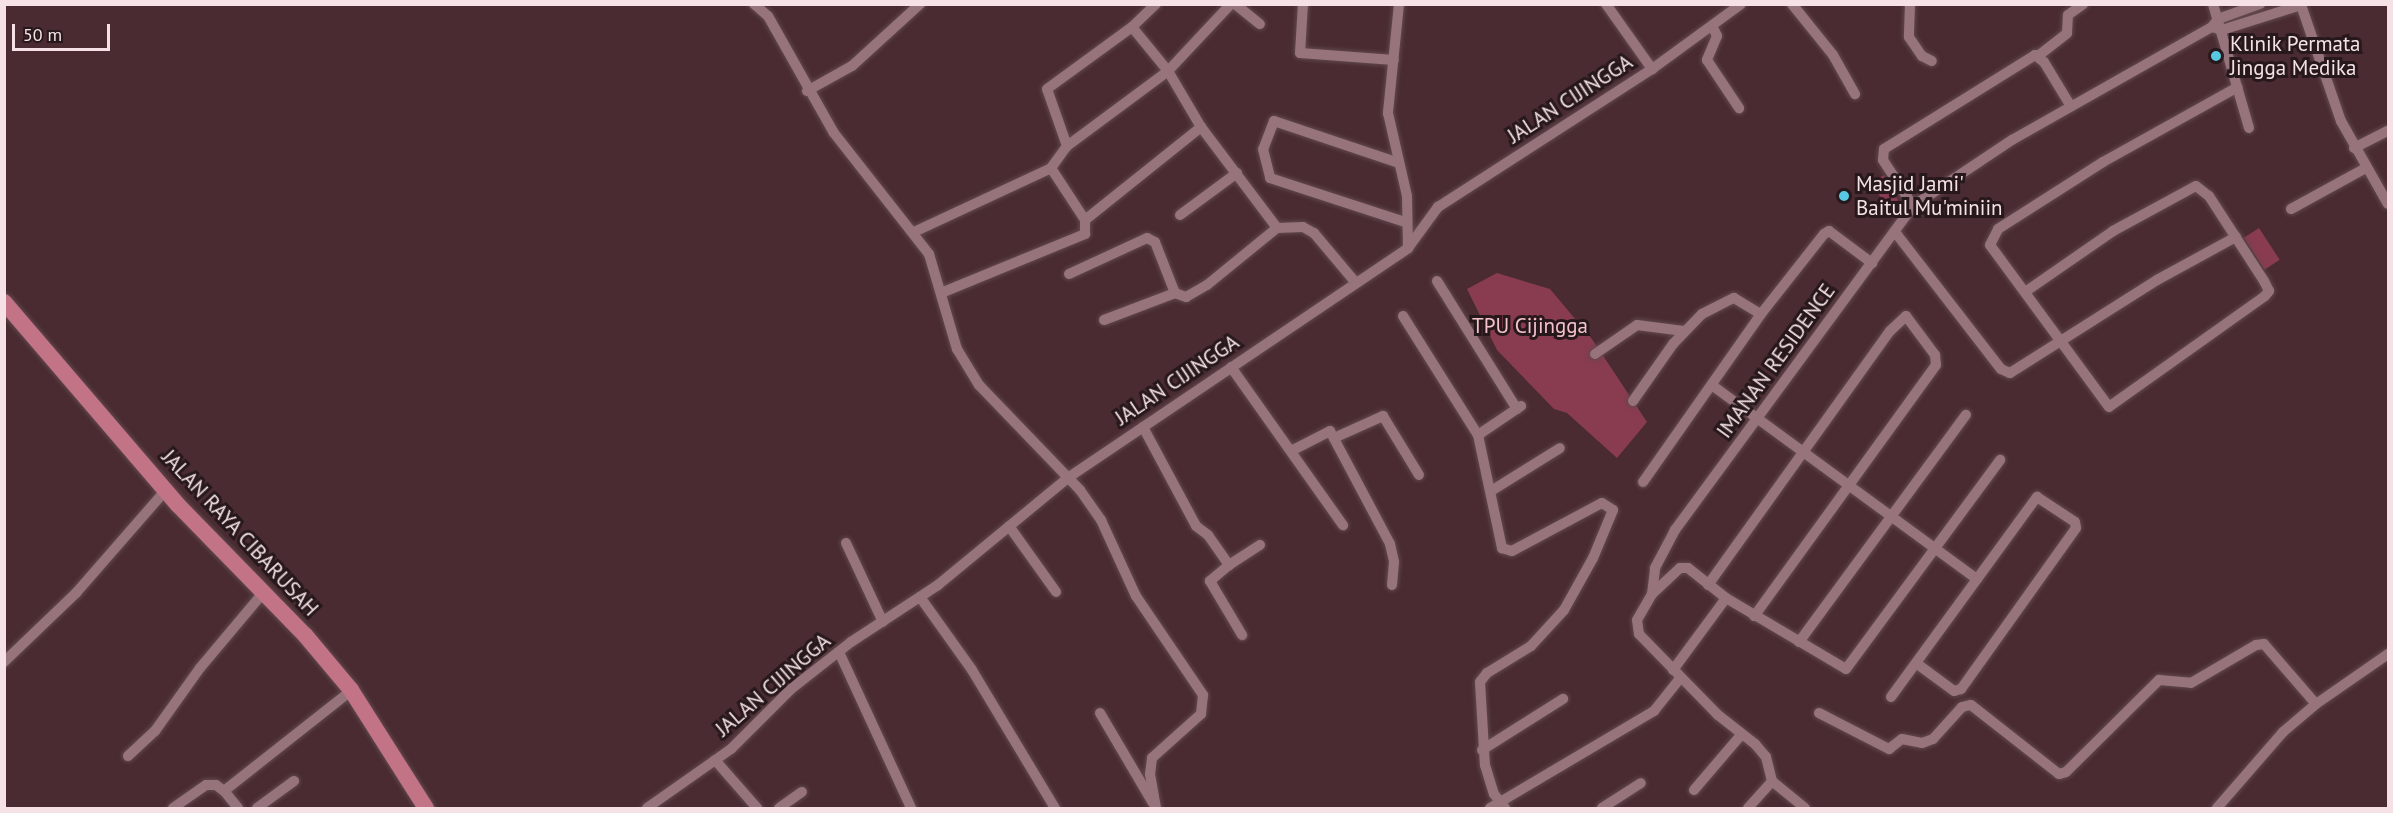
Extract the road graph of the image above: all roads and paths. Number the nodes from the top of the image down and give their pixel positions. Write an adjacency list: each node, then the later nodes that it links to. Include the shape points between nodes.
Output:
1 (920, 4): 25 (street, via 852,66)
2 (1156, 4): 18 (street)
3 (1233, 4): 15 (street); 23 (street)
4 (1303, 4): 20 (street, via 1300,53)
5 (1399, 4): 20 (street)
6 (1606, 4): 22 (street)
7 (1792, 4): 26 (street, via 1833,55)
8 (1910, 4): 21 (street, via 1909,37 1922,56)
9 (2083, 4): 19 (street, via 2068,15 2067,33)
10 (2213, 4): 16 (street)
11 (2260, 4): 16 (street, IMANAN RESIDENCE)
12 (2301, 4): 16 (street, IMANAN RESIDENCE); 33 (street, via 2333,104)
13 (760, 6): 25 (street)
14 (1736, 6): 17 (street, JALAN CIJINGGA)
15 (1260, 24)
16 (2217, 25): 24 (street); 27 (street, IMANAN RESIDENCE)
17 (1712, 26): 22 (street, JALAN CIJINGGA); 28 (street, via 1717,36 1707,60)
18 (1132, 27): 23 (street); 32 (street, via 1047,89)
19 (2038, 56): 27 (street); 39 (street, via 1882,151 1883,160)
20 (1394, 60): 34 (street, via 1388,113)
21 (1932, 61)
22 (1652, 69): 48 (street, JALAN CIJINGGA, via 1438,207)
23 (1168, 71): 29 (street); 32 (street)
24 (2238, 87): 30 (street); 53 (street, via 2103,162 1998,229 1990,245)
25 (807, 91): 45 (street, via 834,133)
26 (1855, 94)
27 (2070, 105): 39 (street, IMANAN RESIDENCE)
28 (1739, 108)
29 (1201, 127): 37 (street); 42 (street)
30 (2249, 128)
31 (2388, 132): 33 (street)
32 (1066, 146): 35 (street)
33 (2354, 148): 36 (street)
34 (1399, 163): 43 (street, via 1407,196); 43 (street, via 1274,121 1263,149 1270,178)
35 (1052, 168): 42 (street); 45 (street)
36 (2366, 168): 38 (street); 40 (street)
37 (1237, 173): 41 (street); 44 (street)
38 (2388, 200)
39 (1913, 206): 46 (street, IMANAN RESIDENCE)
40 (2291, 209)
41 (1180, 215)
42 (1085, 220): 54 (street, via 1088,228 1083,235)
43 (1405, 222): 48 (street)
44 (1277, 228): 52 (street, via 1303,227 1314,233); 55 (street, via 1194,295)
45 (914, 232): 54 (street, via 929,254)
46 (1894, 232): 49 (street, IMANAN RESIDENCE); 62 (street, via 2005,371 2015,370)
47 (2236, 237): 53 (street, via 2209,196 2196,186 2112,231); 62 (street, via 2157,280); 62 (street, via 2269,291 2115,404 2104,404)
48 (1408, 249): 52 (street, JALAN CIJINGGA)
49 (1872, 263): 58 (street, via 1827,232); 68 (street, IMANAN RESIDENCE)
50 (1069, 274): 55 (street, via 1147,238 1155,242)
51 (1437, 281): 70 (street, via 1519,408)
52 (1356, 284): 64 (street, JALAN CIJINGGA)
53 (2025, 292): 62 (street)
54 (940, 293): 77 (street, via 957,349 979,385)
55 (1175, 293): 60 (street)
56 (4, 302): 81 (main road, JALAN RAYA CIBARUSAH)
57 (4, 308): 81 (main road, JALAN RAYA CIBARUSAH)
58 (1761, 314): 61 (street, via 1738,298 1727,299); 65 (street)
59 (1403, 316): 70 (street)
60 (1104, 320)
61 (1684, 331): 63 (street, via 1637,325); 66 (street)
62 (2058, 342)
63 (1595, 354)
64 (1231, 367): 69 (street, JALAN CIJINGGA); 73 (street)
65 (1713, 386): 68 (street); 78 (street)
66 (1633, 401)
67 (1966, 415): 82 (street)
68 (1758, 418): 74 (street); 95 (street, IMANAN RESIDENCE, via 1675,530 1655,568)
69 (1143, 427): 77 (street, JALAN CIJINGGA); 89 (street, via 1196,526)
70 (1478, 435): 80 (street)
71 (1334, 438): 73 (street, via 1327,430); 76 (street, via 1383,416); 91 (street, via 1390,544 1394,562)
72 (1560, 448): 80 (street)
73 (1291, 451): 83 (street)
74 (1803, 452): 79 (street); 79 (street, via 1890,331 1906,316 1935,355 1936,364); 92 (street)
75 (2000, 460): 88 (street)
76 (1419, 475)
77 (1069, 477): 84 (street, JALAN CIJINGGA); 134 (street, via 1101,520 1136,596 1204,699 1201,714 1152,758 1150,774)
78 (1643, 482)
79 (1848, 486): 82 (street); 98 (street)
80 (1491, 491): 114 (street, via 1497,540 1506,551 1602,502 1613,510 1590,565 1564,610 1531,646 1487,673 1480,682)
81 (164, 492): 85 (main road, JALAN RAYA CIBARUSAH); 104 (street, via 76,593)
82 (1892, 517): 88 (street); 101 (street)
83 (1344, 525)
84 (1009, 526): 93 (street); 96 (street, JALAN CIJINGGA)
85 (199, 529): 94 (main road, JALAN RAYA CIBARUSAH); 128 (main road, JALAN RAYA CIBARUSAH, via 265,590 351,690)
86 (846, 543): 99 (street)
87 (1260, 545): 89 (street)
88 (1935, 549): 90 (street); 101 (street, via 1850,668 1841,669)
89 (1229, 565): 100 (street, via 1210,581)
90 (1977, 579): 105 (street); 105 (street, via 2037,497 2075,522 2076,528 1961,689 1954,691)
91 (1392, 585)
92 (1708, 585): 95 (street, via 1684,567); 97 (street)
93 (1056, 592)
94 (262, 594): 107 (main road, JALAN RAYA CIBARUSAH); 115 (street, via 200,668 155,731)
95 (1652, 594): 106 (street, IMANAN RESIDENCE, via 1637,620 1637,628)
96 (920, 597): 99 (street, JALAN CIJINGGA); 133 (street, via 972,669)
97 (1726, 598): 98 (street); 106 (street)
98 (1754, 616): 101 (street)
99 (883, 622): 102 (street, JALAN CIJINGGA)
100 (1242, 635)
101 (1799, 642)
102 (839, 652): 116 (street, JALAN CIJINGGA, via 791,689); 132 (street)
103 (2388, 654): 110 (street)
104 (4, 662)
105 (1916, 663): 108 (street)
106 (1677, 673): 113 (street, IMANAN RESIDENCE); 123 (street, via 1654,711)
107 (348, 693): 121 (street); 127 (main road, JALAN RAYA CIBARUSAH)
108 (1891, 697)
109 (1563, 699): 114 (street)
110 (2316, 704): 112 (street, via 2264,644 2256,645 2191,683 2159,680 2066,772 2059,774 1971,705 1962,707 1933,739 1922,743 1902,739 1889,749); 138 (street, via 2257,759)
111 (1100, 713): 134 (street)
112 (1819, 713)
113 (1741, 735): 118 (street, IMANAN RESIDENCE, via 1766,757); 120 (street)
114 (1482, 750): 123 (street)
115 (128, 756)
116 (715, 760): 129 (street, JALAN CIJINGGA); 130 (street)
117 (294, 781): 126 (street)
118 (1772, 781): 136 (street); 137 (street)
119 (1641, 783): 135 (street)
120 (1694, 790)
121 (224, 791): 124 (street, via 216,785 206,785); 125 (street)
122 (802, 792): 131 (street)
123 (1498, 807)
124 (173, 808)
125 (238, 808)
126 (257, 808)
127 (421, 808)
128 (426, 808)
129 (647, 808)
130 (757, 808)
131 (779, 808)
132 (911, 808)
133 (1055, 808)
134 (1156, 808)
135 (1602, 808)
136 (1748, 808)
137 (1805, 808)
138 (2217, 808)

